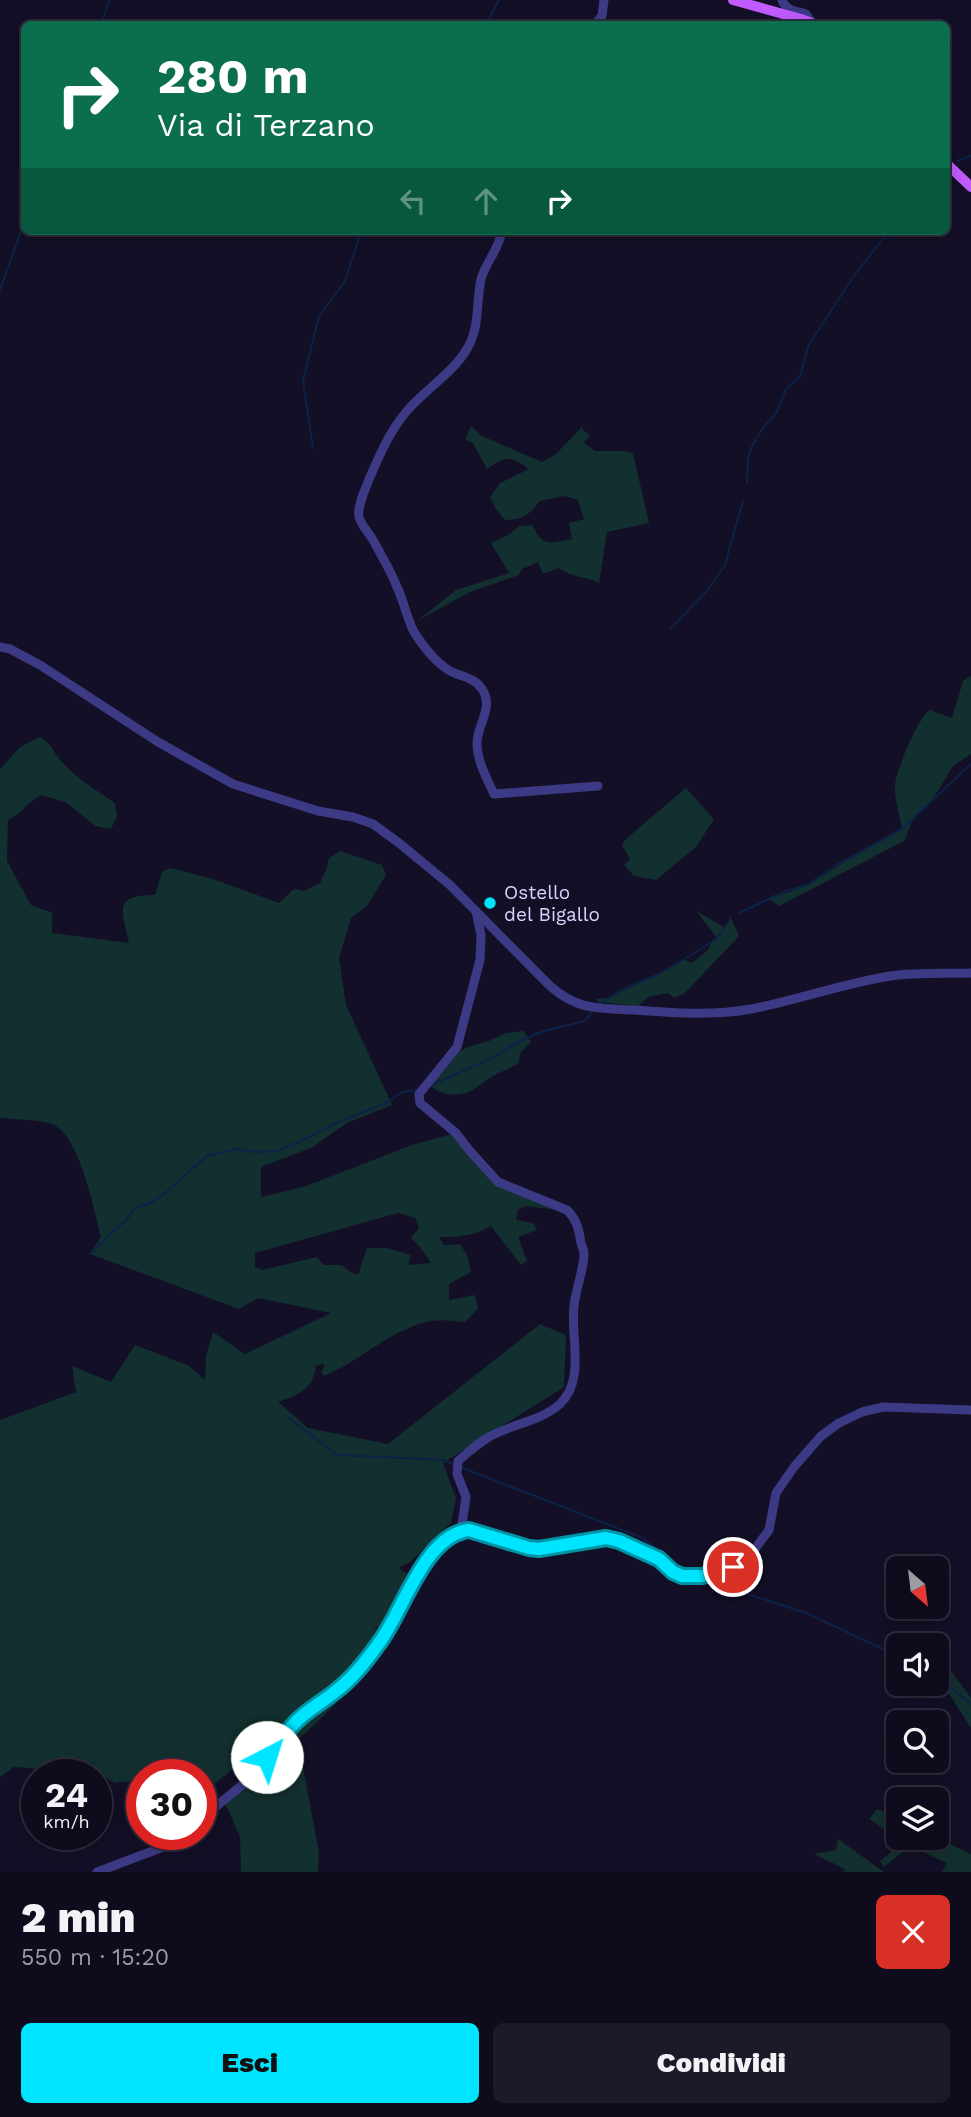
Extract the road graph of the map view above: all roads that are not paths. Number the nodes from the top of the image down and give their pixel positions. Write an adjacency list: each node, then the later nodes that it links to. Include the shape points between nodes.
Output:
1 (604, 0): 4 (street)
2 (733, 0): 5 (main road)
3 (782, 0): 6 (street, via 784,6 806,14)
4 (598, 21)
5 (803, 21)
6 (811, 21)
7 (950, 167): 8 (main road)
8 (971, 187)
9 (501, 235): 11 (street, via 481,279 475,332 468,347 388,437 365,490 360,520 397,587 414,632 433,657 482,689 487,709 477,748 494,794)
10 (0, 647): 12 (street, via 40,665 158,742 233,784 373,824 439,874)
11 (598, 786)
12 (475, 909): 13 (street, via 564,998 591,1007 694,1014 750,1009 894,975); 15 (street, via 480,960 457,1046 419,1094 420,1102 456,1133 498,1182 567,1210 575,1219 584,1255 574,1304 571,1388 549,1412 497,1432 458,1461 457,1474 466,1497)
13 (971, 973)
14 (971, 1410): 15 (street, via 883,1407 839,1423 807,1450 776,1493 769,1530 751,1554 733,1567 702,1576 682,1576 659,1559 606,1538 539,1549)
15 (461, 1531): 16 (street, via 450,1536 422,1567 381,1642 340,1689 295,1722 248,1780)
16 (217, 1806)
17 (155, 1850): 18 (street)
18 (97, 1872)

